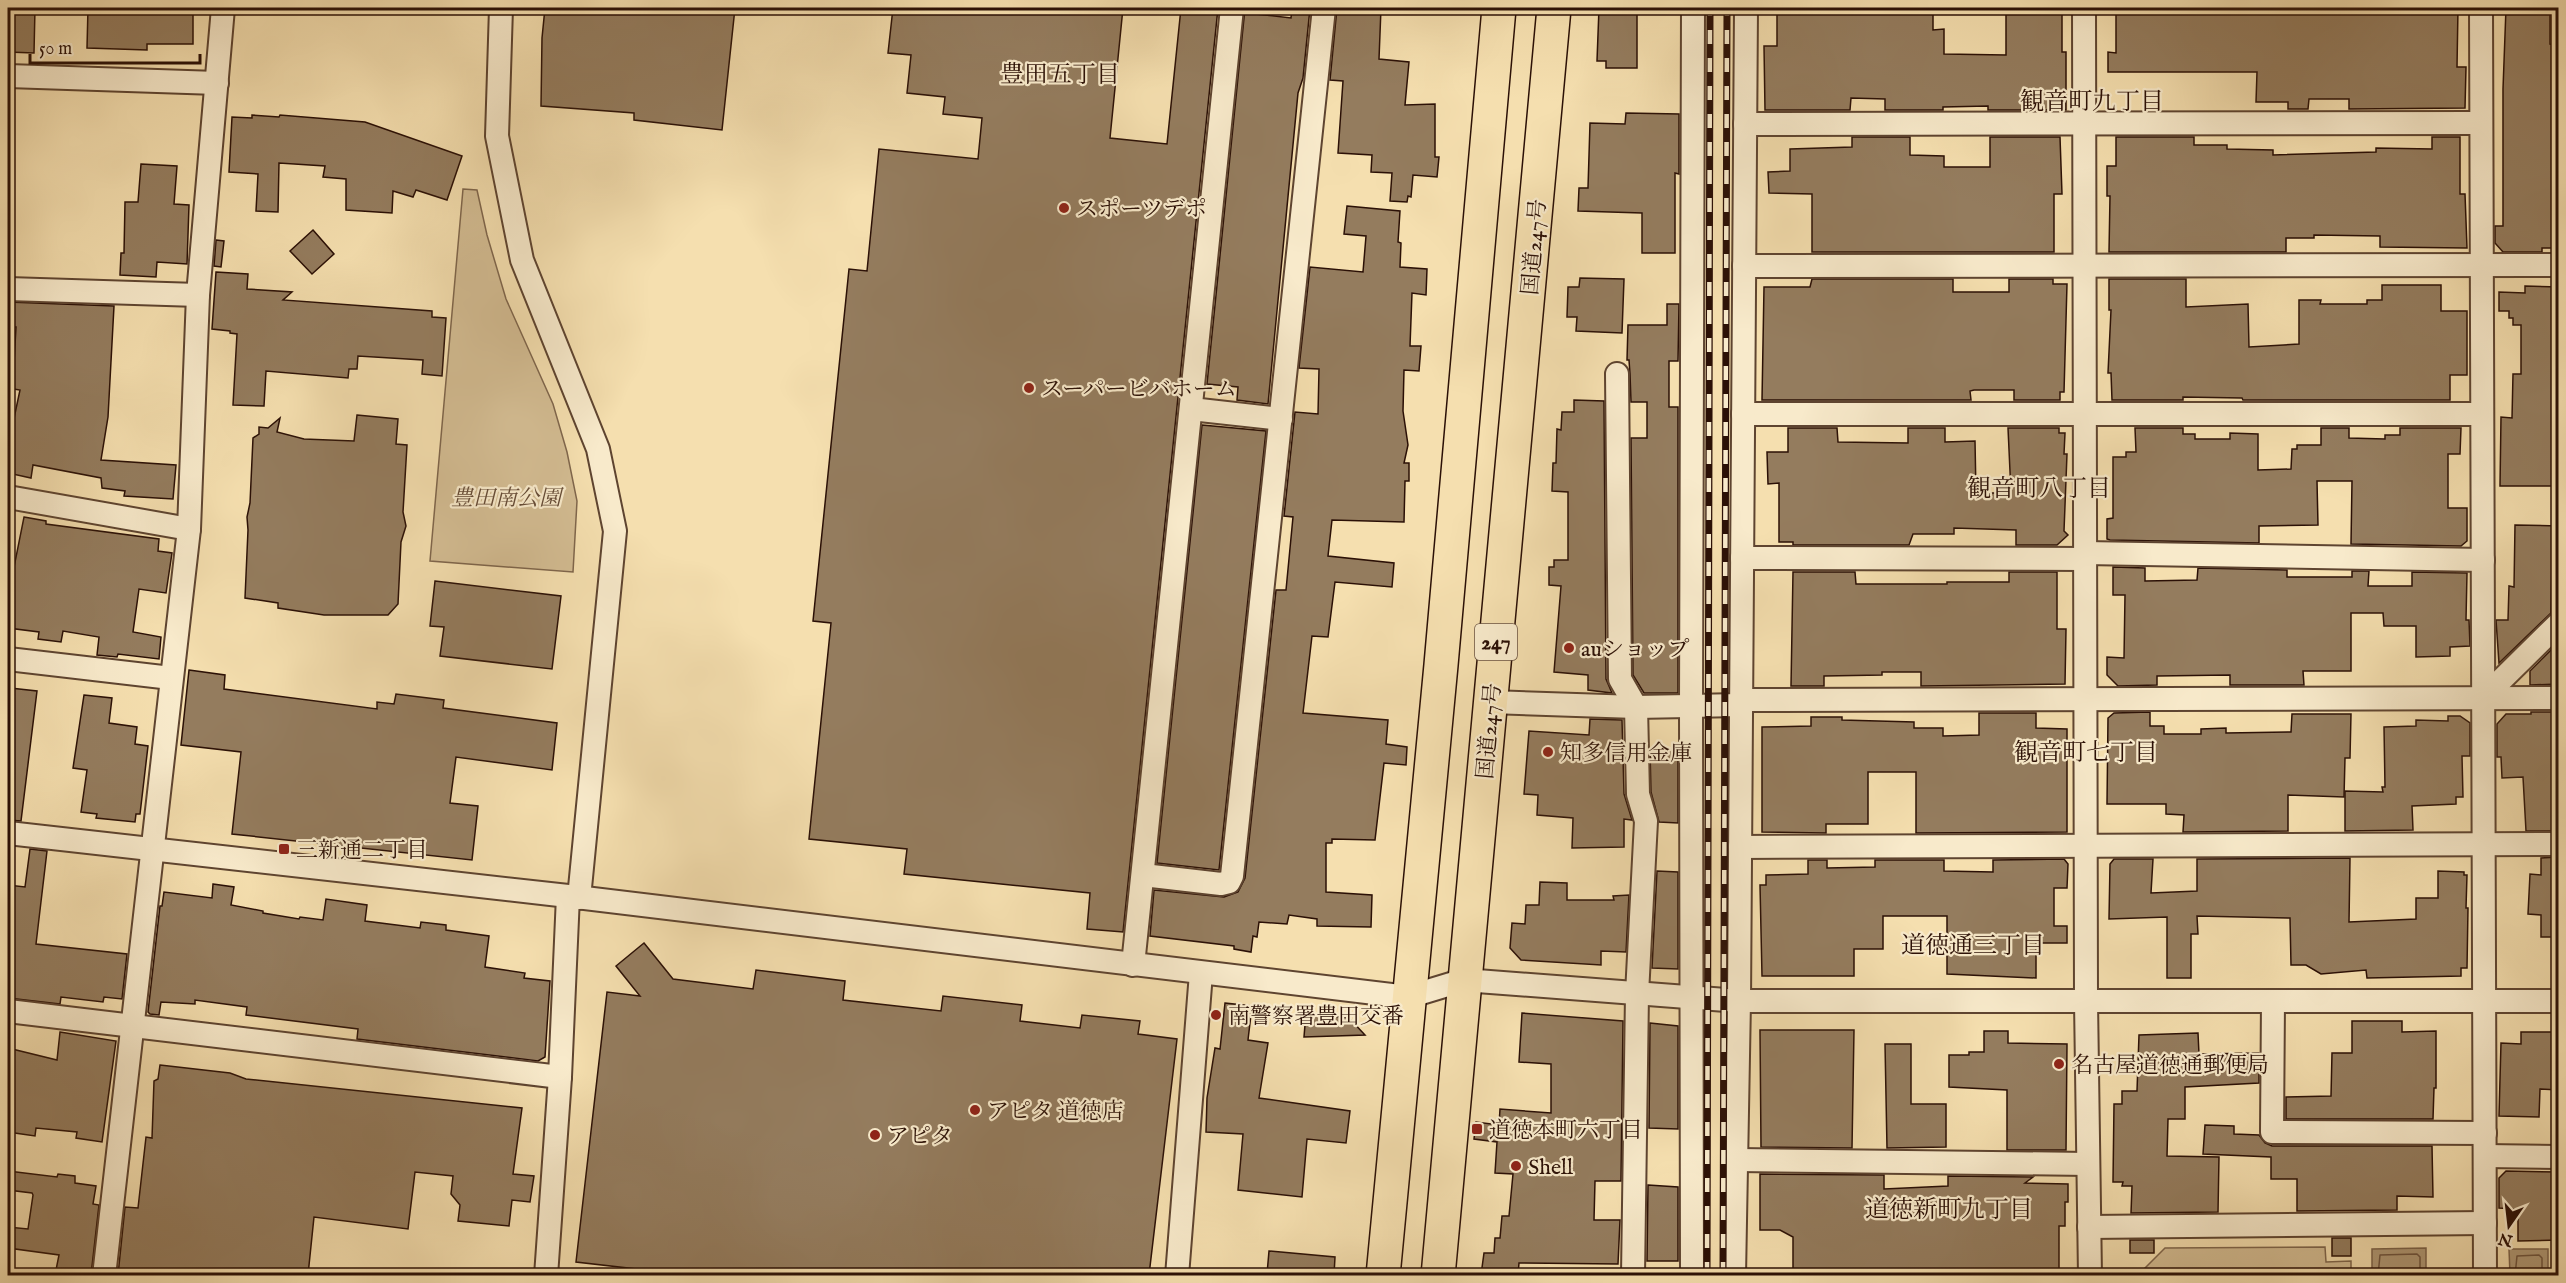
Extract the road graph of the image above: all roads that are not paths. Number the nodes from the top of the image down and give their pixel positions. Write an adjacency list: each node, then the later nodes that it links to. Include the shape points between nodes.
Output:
1 (223, 8): 12 (street)
2 (501, 8): 50 (street, via 497,136 522,260 598,449 615,531)
3 (1232, 8): 23 (street)
4 (1324, 8): 27 (street)
5 (1499, 8): 55 (highway, 247)
6 (1554, 8): 39 (highway, 国道247号 / 247)
7 (1693, 8): 42 (street)
8 (1746, 8): 14 (street)
9 (2084, 8): 15 (street)
10 (2481, 8): 13 (street)
11 (8, 75): 12 (street)
12 (217, 82): 21 (street)
13 (2481, 123): 15 (street); 16 (street)
14 (1745, 124): 15 (street); 18 (street)
15 (2084, 124): 19 (street)
16 (2482, 265): 17 (street); 19 (street); 26 (street)
17 (2559, 265)
18 (1744, 266): 19 (street); 24 (street)
19 (2085, 266): 25 (street)
20 (8, 289): 21 (street)
21 (198, 295): 29 (street)
22 (1617, 374): 41 (street, via 1620,679)
23 (1191, 409): 27 (street); 49 (street)
24 (1743, 414): 25 (street); 31 (street)
25 (2085, 414): 26 (street); 30 (street)
26 (2482, 414): 32 (street)
27 (1281, 419): 49 (street, via 1232,876 1229,882 1221,884)
28 (8, 496): 29 (street)
29 (189, 529): 35 (street)
30 (2085, 556): 31 (street); 32 (street); 38 (street)
31 (1742, 558): 40 (street)
32 (2483, 560): 36 (street)
33 (2559, 624): 36 (street)
34 (8, 659): 35 (street)
35 (171, 678): 48 (street)
36 (2483, 698): 37 (street); 38 (street); 45 (street)
37 (2559, 698)
38 (2085, 700): 40 (street); 47 (street)
39 (1491, 702): 41 (street); 53 (highway, 国道247号 / 247)
40 (1741, 703): 42 (street); 46 (street)
41 (1636, 707): 42 (street); 54 (street, via 1638,794 1646,821)
42 (1691, 708): 56 (street)
43 (8, 833): 48 (street)
44 (2559, 844): 45 (street)
45 (2484, 845): 47 (street); 57 (street)
46 (1740, 846): 47 (street); 59 (street)
47 (2086, 846): 60 (street)
48 (152, 849): 50 (street); 63 (street)
49 (1143, 875): 51 (street)
50 (573, 897): 51 (street); 64 (street)
51 (1133, 965): 52 (street)
52 (1202, 973): 55 (street); 74 (street)
53 (1464, 980): 54 (street); 55 (street); 76 (highway, 国道247号 / 247)
54 (1637, 994): 56 (street); 77 (street)
55 (1408, 997): 75 (highway, 247)
56 (1691, 999): 59 (street); 78 (street)
57 (2484, 1000): 58 (street); 61 (street); 65 (street)
58 (2559, 1000)
59 (1739, 1001): 60 (street); 68 (street)
60 (2086, 1001): 61 (street); 69 (street)
61 (2273, 1001): 65 (street, via 2272,1132)
62 (8, 1011): 63 (street)
63 (133, 1025): 64 (street); 72 (street)
64 (560, 1077): 73 (street)
65 (2485, 1133): 66 (street)
66 (2485, 1156): 67 (street); 70 (street)
67 (2559, 1157)
68 (1736, 1160): 69 (street); 79 (street)
69 (2088, 1164): 71 (street)
70 (2485, 1222): 71 (street); 81 (street)
71 (2089, 1227): 80 (street)
72 (104, 1275)
73 (546, 1275)
74 (1177, 1275)
75 (1383, 1275)
76 (1438, 1275)
77 (1634, 1275)
78 (1692, 1275)
79 (1734, 1275)
80 (2090, 1275)
81 (2486, 1275)

